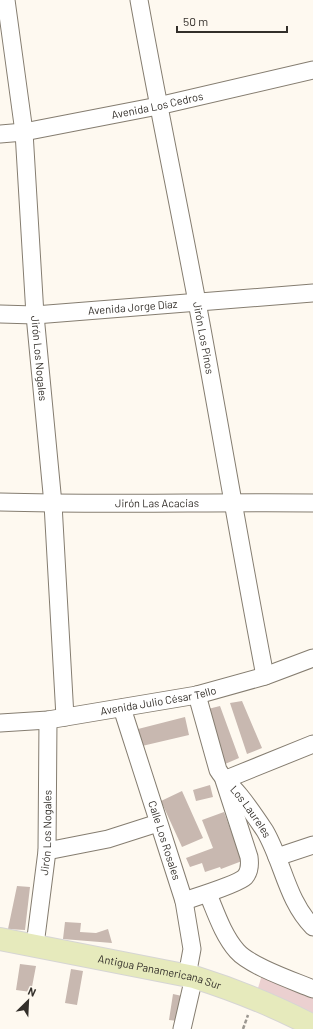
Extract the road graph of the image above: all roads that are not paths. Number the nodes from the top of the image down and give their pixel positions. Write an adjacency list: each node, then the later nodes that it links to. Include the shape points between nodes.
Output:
1 (6, 0): 5 (street, Jirón Los Nogales)
2 (139, 0): 4 (street, Jirón Los Pinos)
3 (313, 70): 4 (street, Avenida Los Cedros)
4 (158, 106): 5 (street, Avenida Los Cedros); 8 (street, Jirón Los Pinos)
5 (24, 132): 6 (street, Avenida Los Cedros); 10 (street, Jirón Los Nogales)
6 (0, 134)
7 (313, 293): 8 (street, Avenida Jorge Díaz)
8 (196, 301): 10 (street, Avenida Jorge Díaz); 12 (street, Jirón Los Pinos)
9 (0, 314): 10 (street, Avenida Jorge Díaz)
10 (35, 314): 14 (street, Jirón Los Nogales)
11 (0, 502): 14 (street, Jirón Las Acacias)
12 (232, 502): 13 (street, Jirón Las Acacias); 14 (street, Jirón Las Acacias); 16 (street, Jirón Los Pinos)
13 (313, 503)
14 (53, 504): 19 (street, Jirón Los Nogales)
15 (313, 658): 16 (street, Avenida Julio César Tello)
16 (265, 676): 17 (street, Avenida Julio César Tello)
17 (197, 695): 18 (street, Avenida Julio César Tello); 23 (street, Los Laureles, via 218,770)
18 (122, 708): 19 (street, Avenida Julio César Tello); 24 (street, Calle Los Rosales)
19 (65, 717): 20 (street, Avenida Julio César Tello)
20 (48, 720): 21 (street, Avenida Julio César Tello); 26 (street, Jirón Los Nogales)
21 (0, 723)
22 (313, 744): 23 (street)
23 (224, 780): 27 (street, Los Laureles, via 239,795 264,831); 28 (street, via 250,865 242,880)
24 (158, 824): 26 (street, via 108,839); 29 (street, Calle Los Rosales)
25 (313, 845): 27 (street)
26 (47, 851): 32 (street, Jirón Los Nogales)
27 (277, 857): 30 (street, Los Laureles, via 291,896)
28 (208, 894): 29 (street); 34 (street, via 222,928 237,951 261,967)
29 (184, 901): 33 (street, Calle Los Rosales, via 192,949)
30 (313, 927)
31 (0, 939): 32 (main road, Antigua Panamericana Sur)
32 (35, 945): 33 (main road, Antigua Panamericana Sur)
33 (190, 976): 35 (main road, Antigua Panamericana Sur, via 278,1008); 36 (street, Calle Los Rosales)
34 (313, 989)
35 (313, 1026)
36 (182, 1029)

